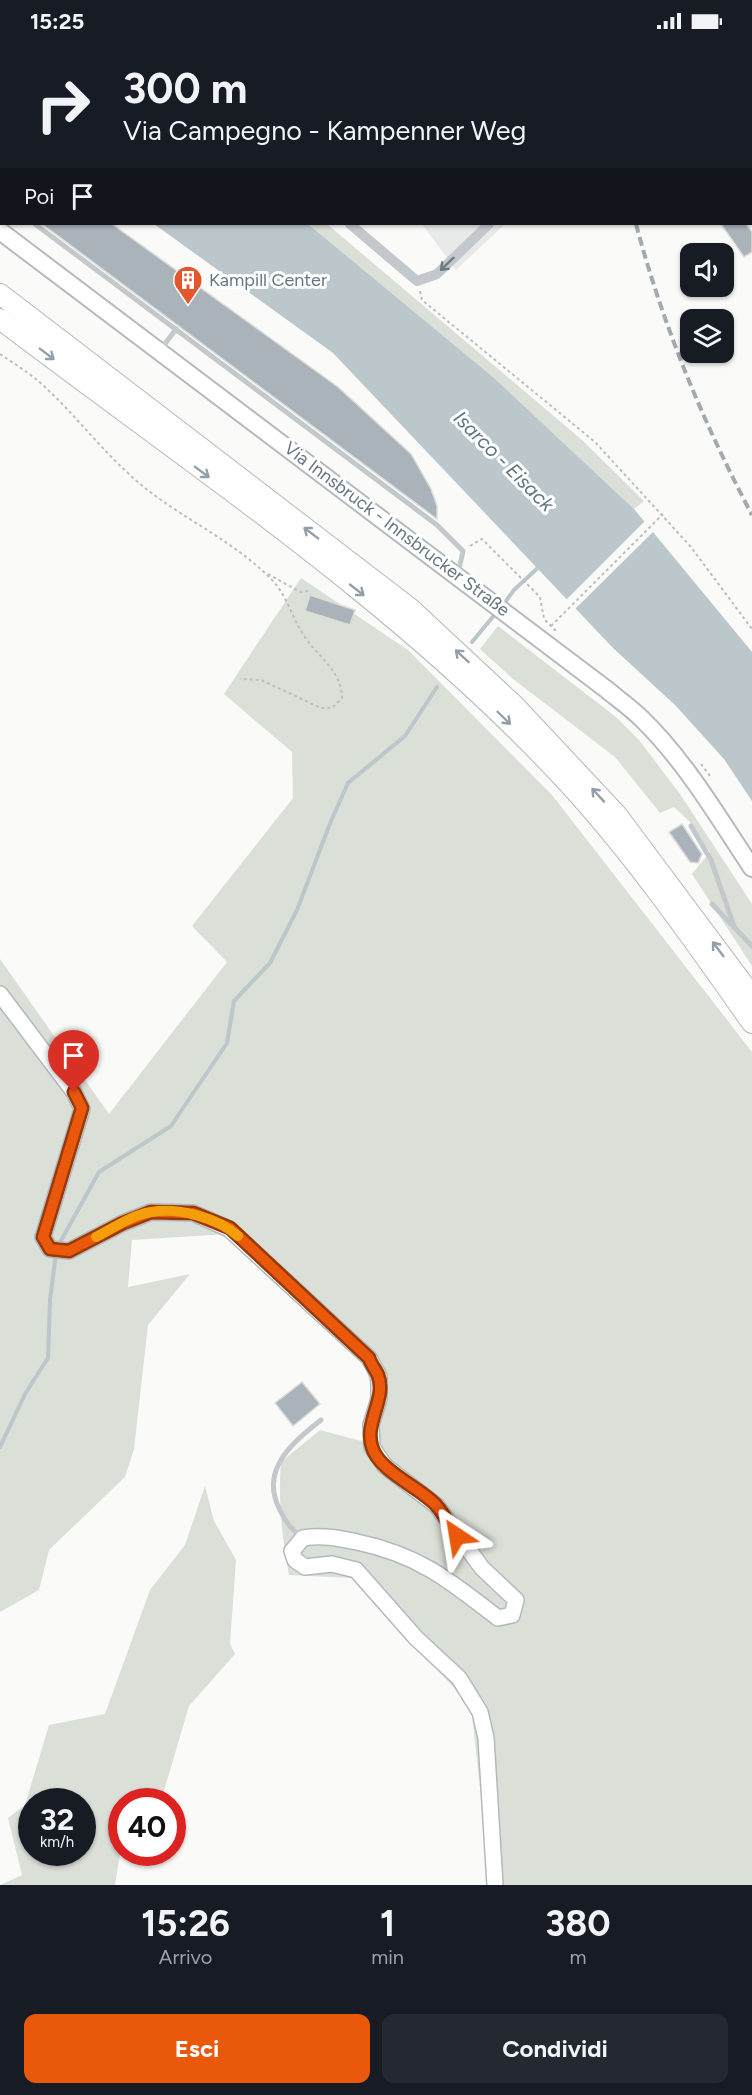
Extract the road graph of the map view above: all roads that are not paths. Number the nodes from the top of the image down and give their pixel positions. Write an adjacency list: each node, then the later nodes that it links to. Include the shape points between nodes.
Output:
1 (36, 225): 7 (lane)
2 (351, 225): 3 (street, one-way to 2, via 437,274 417,281)
3 (488, 225)
4 (0, 231): 8 (main road, Via Innsbruck - Innsbrucker Straße)
5 (0, 294): 16 (highway, one-way to 5, via 617,814 515,706 411,609)
6 (0, 319): 17 (highway, one-way to 17, via 357,590 486,701 607,828)
7 (176, 329): 8 (lane); 9 (lane, via 437,525 463,551)
8 (160, 351): 9 (main road, Via Innsbruck - Innsbrucker Straße)
9 (458, 574): 11 (main road, Via Innsbruck - Innsbrucker Straße, via 642,719 708,800)
10 (691, 826): 13 (lane, via 711,860)
11 (752, 868)
12 (712, 904): 13 (lane)
13 (734, 926): 14 (lane)
14 (752, 946)
15 (0, 994): 19 (street, via 82,1108 43,1237 50,1249 69,1251 151,1212 193,1213 230,1228 369,1358 379,1388 371,1425 372,1447 386,1466 437,1506 482,1568 516,1600 512,1615 498,1618 433,1569 388,1548 323,1534)
16 (752, 996)
17 (752, 1023)
18 (321, 1420): 19 (lane, via 295,1440 279,1461 272,1481 276,1502 288,1527)
19 (303, 1538): 20 (street, via 292,1551 295,1560 305,1567 332,1564 356,1570 416,1638 459,1678 480,1712 486,1738)
20 (495, 1885)

